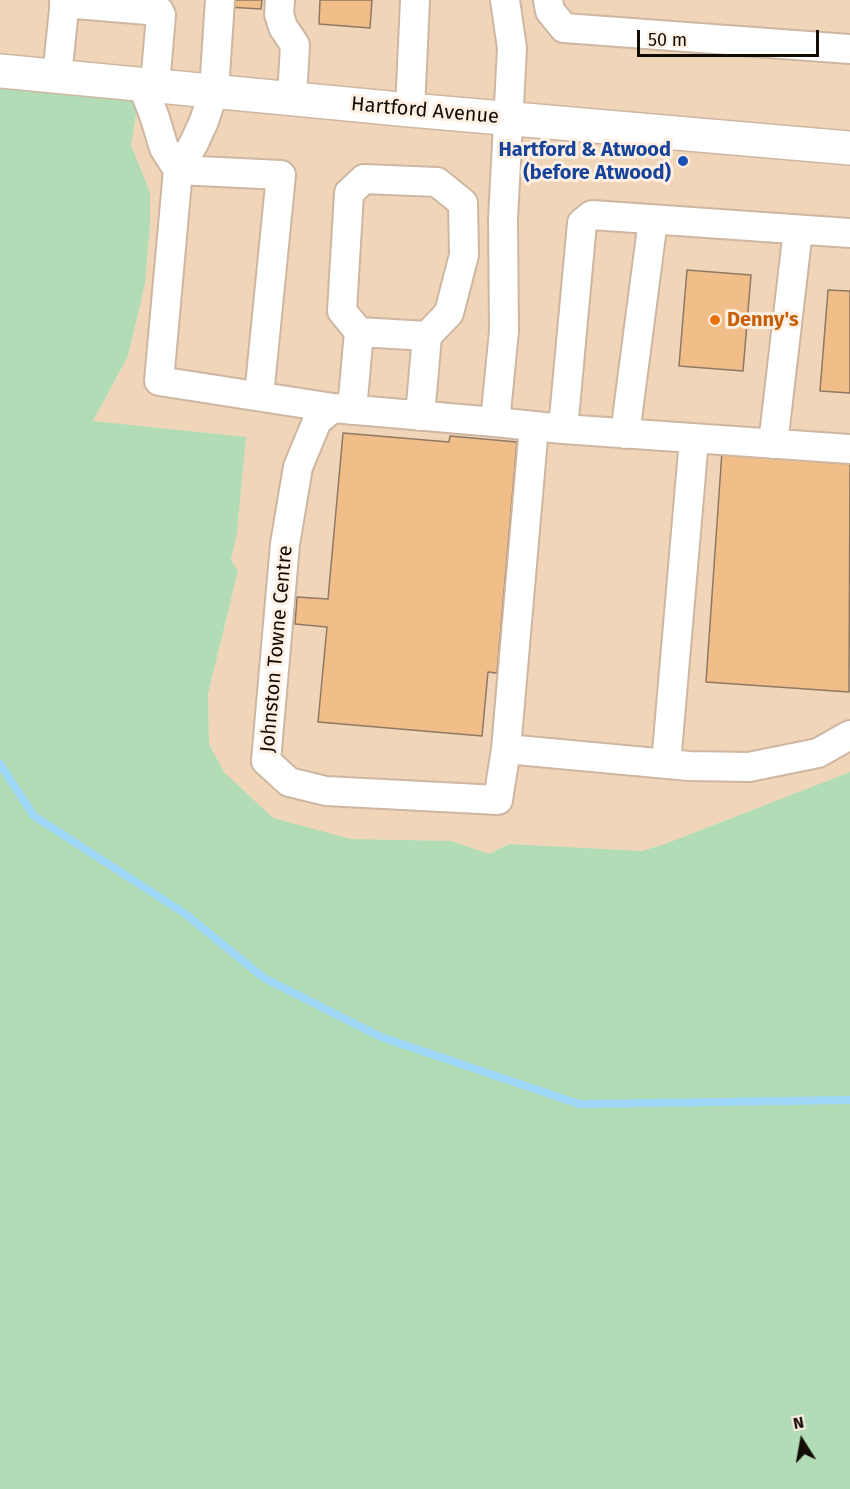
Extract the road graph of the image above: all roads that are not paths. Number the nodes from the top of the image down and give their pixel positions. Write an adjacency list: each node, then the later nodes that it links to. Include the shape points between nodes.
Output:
1 (280, 0): 12 (lane, via 283,27 295,45)
2 (416, 0): 13 (lane)
3 (505, 0): 14 (lane, via 512,48)
4 (548, 0): 7 (lane, via 550,11 564,28)
5 (64, 1): 9 (lane); 10 (lane, via 159,11)
6 (219, 10): 11 (lane)
7 (850, 49)
8 (0, 71): 9 (main road, Hartford Avenue)
9 (57, 76): 10 (main road, Hartford Avenue)
10 (148, 85): 11 (main road, Hartford Avenue); 16 (lane, via 164,148)
11 (214, 91): 12 (main road, Hartford Avenue); 16 (lane, via 194,143)
12 (292, 99): 13 (main road, Hartford Avenue)
13 (410, 110): 14 (main road, Hartford Avenue)
14 (507, 118): 15 (main road, Hartford Avenue); 25 (lane, via 504,331)
15 (850, 148)
16 (178, 170): 22 (lane, via 159,381); 22 (lane, via 281,175)
17 (653, 220): 18 (lane); 27 (lane, via 592,215 582,223); 28 (lane)
18 (798, 230): 19 (lane); 30 (lane)
19 (850, 233)
20 (359, 332): 21 (lane); 21 (lane, via 342,311 349,193 364,179 437,182 463,203 464,255 449,313); 23 (lane)
21 (427, 336): 24 (lane)
22 (259, 396): 23 (lane)
23 (342, 409): 24 (lane); 33 (lane, Johnston Towne Centre, via 317,421 298,467 285,544 266,760 289,782 326,791 498,800)
24 (420, 416): 25 (lane)
25 (495, 422): 26 (lane)
26 (534, 426): 27 (lane); 33 (lane)
27 (563, 429): 28 (lane)
28 (625, 434): 29 (lane)
29 (694, 438): 30 (lane); 34 (lane)
30 (773, 444): 31 (lane)
31 (850, 449)
32 (850, 735): 34 (lane, via 818,753 749,767)
33 (506, 749): 34 (lane)
34 (666, 764)

